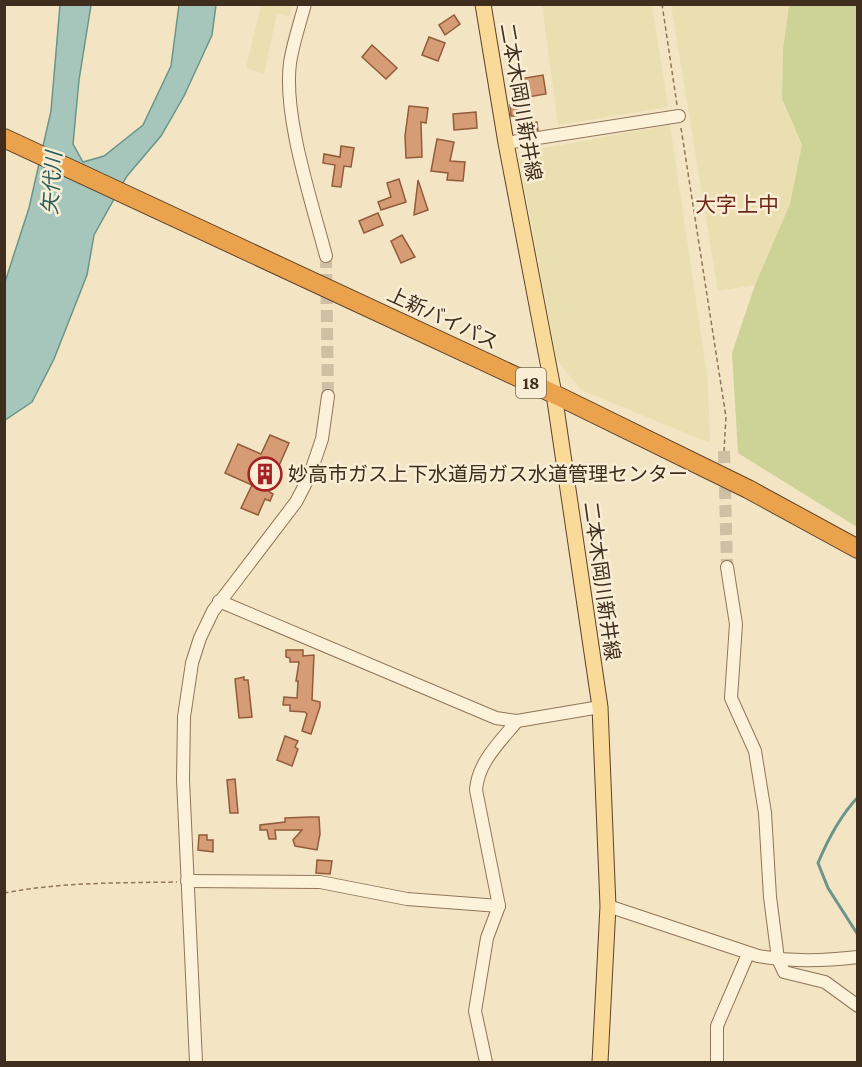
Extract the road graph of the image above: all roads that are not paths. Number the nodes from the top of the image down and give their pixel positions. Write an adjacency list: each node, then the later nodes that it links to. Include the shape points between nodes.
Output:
1 (305, 4): 6 (street, via 290,62 289,90)
2 (483, 4): 5 (main road, 二本木岡川新井線)
3 (679, 116): 5 (street)
4 (4, 138): 7 (highway, 上新バイパス / 18)
5 (506, 143): 7 (main road, 二本木岡川新井線)
6 (326, 256)
7 (554, 394): 9 (highway, 上新バイパス / 18, via 748,489); 12 (main road, 二本木岡川新井線)
8 (328, 396): 11 (street, via 322,439 296,502)
9 (858, 549)
10 (727, 567): 19 (street, via 736,624 732,698 755,751 765,813)
11 (219, 601): 13 (street, via 465,706 496,718); 14 (street, via 192,663 184,717)
12 (600, 707): 13 (street); 16 (main road, 二本木岡川新井線)
13 (518, 721): 15 (street, via 484,761 477,779)
14 (187, 882): 15 (street, via 320,882 406,899); 21 (street)
15 (499, 906): 22 (street, via 487,938 475,1011)
16 (608, 906): 17 (street); 23 (main road, 二本木岡川新井線)
17 (748, 954): 19 (street); 24 (street, via 717,1026)
18 (858, 957): 19 (street, via 823,961)
19 (778, 959): 20 (street, via 784,972 825,982)
20 (858, 1006)
21 (196, 1062)
22 (486, 1062)
23 (600, 1062)
24 (717, 1062)

